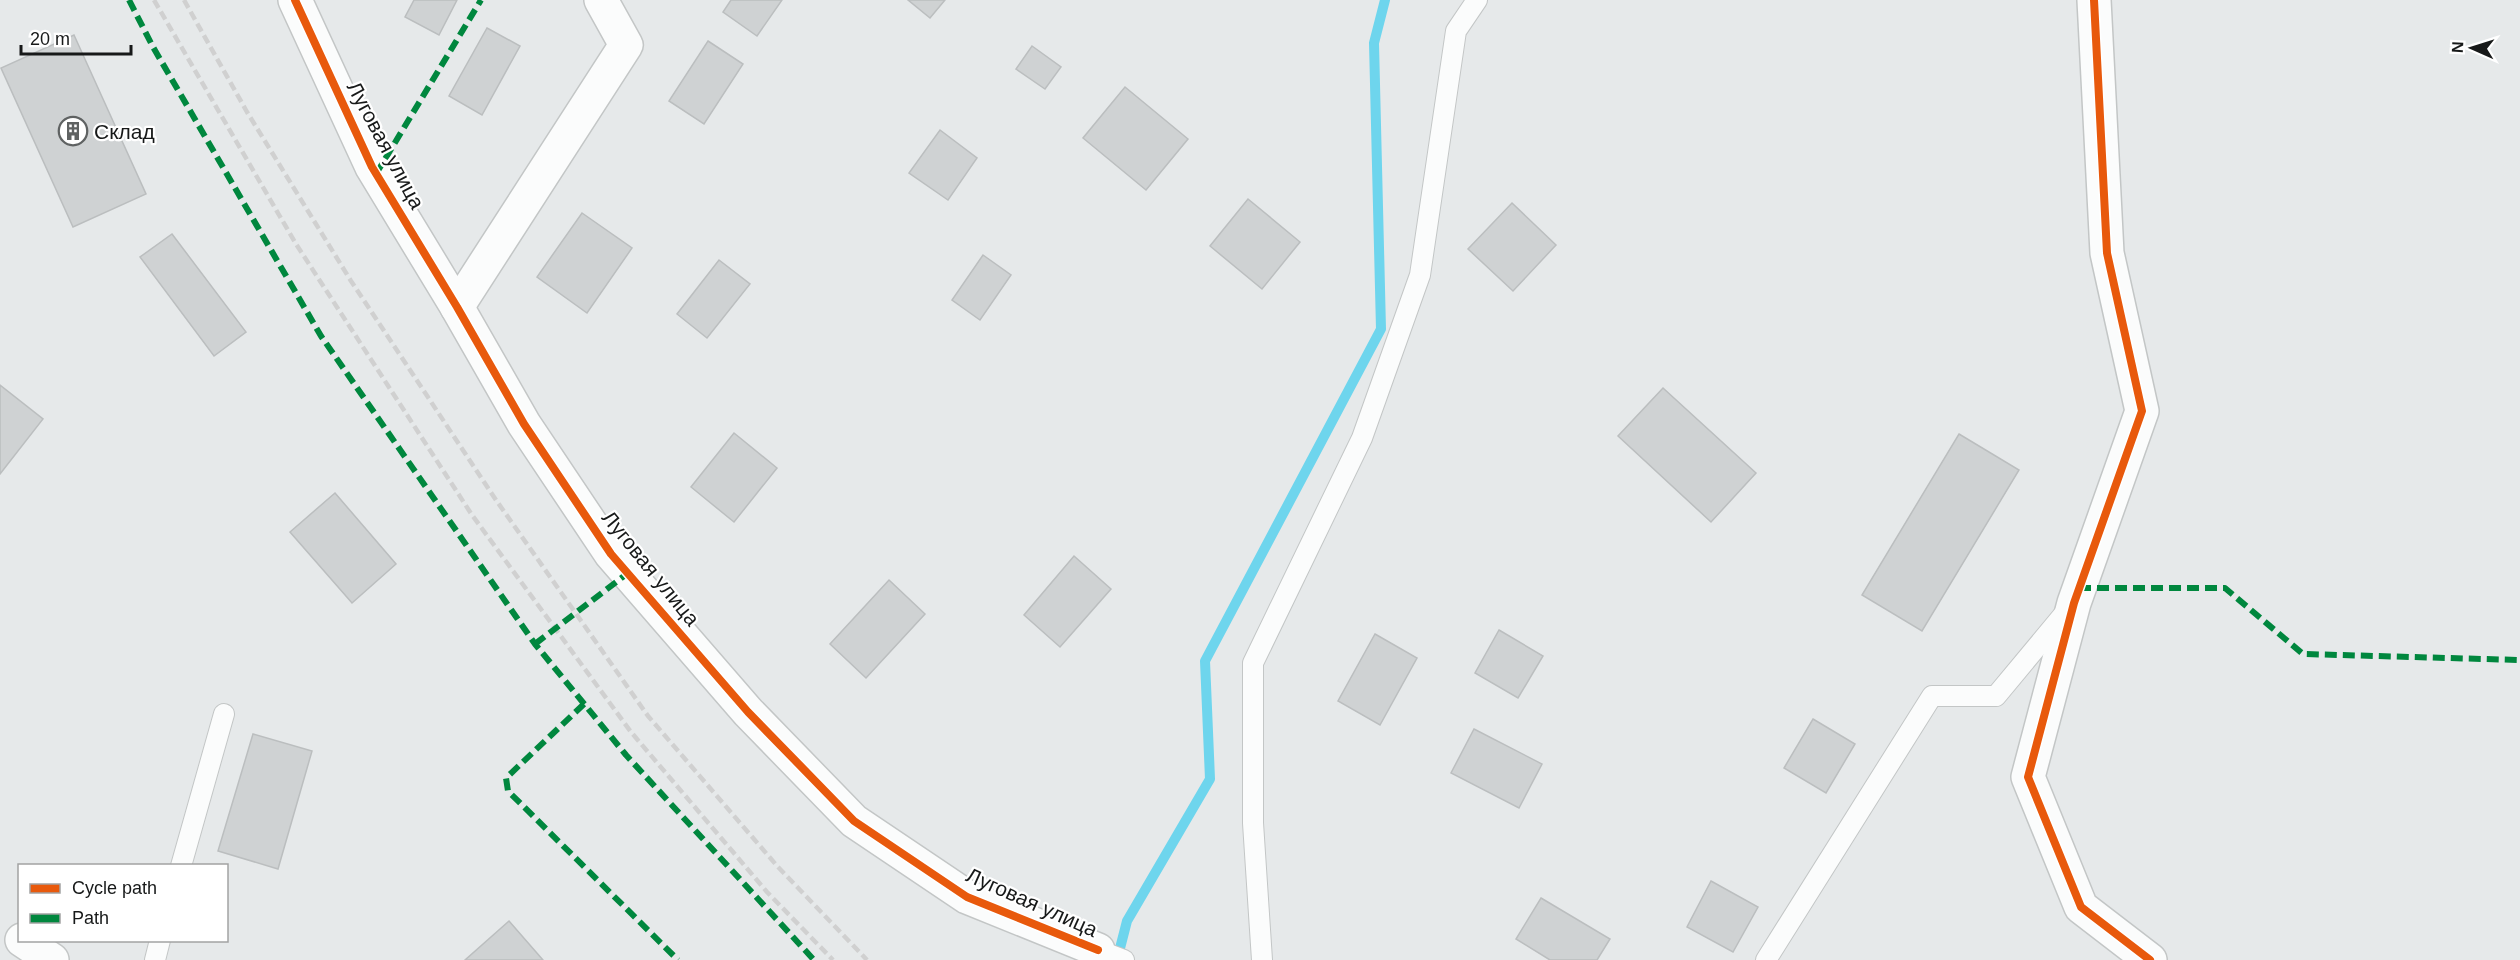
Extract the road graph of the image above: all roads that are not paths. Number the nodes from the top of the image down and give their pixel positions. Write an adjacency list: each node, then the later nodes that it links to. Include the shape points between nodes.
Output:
1 (295, 0): 5 (street, Луговая улица, via 372,167)
2 (601, 0): 5 (street, via 626,45)
3 (1477, 0): 16 (lane, via 1456,31 1420,275 1362,438 1253,663 1253,823)
4 (2094, 0): 6 (street, via 2107,253 2142,411)
5 (457, 307): 13 (street, Луговая улица, via 524,424 611,554 748,712 854,821 967,897)
6 (2074, 603): 17 (lane, via 1996,696 1932,696); 18 (street, via 2028,777 2081,907)
7 (224, 714): 8 (lane)
8 (182, 864)
9 (0, 926): 10 (street)
10 (18, 938)
11 (24, 942): 14 (street)
12 (160, 942): 15 (lane)
13 (1111, 955)
14 (52, 960)
15 (155, 960)
16 (1262, 960)
17 (1766, 960)
18 (2150, 960)

